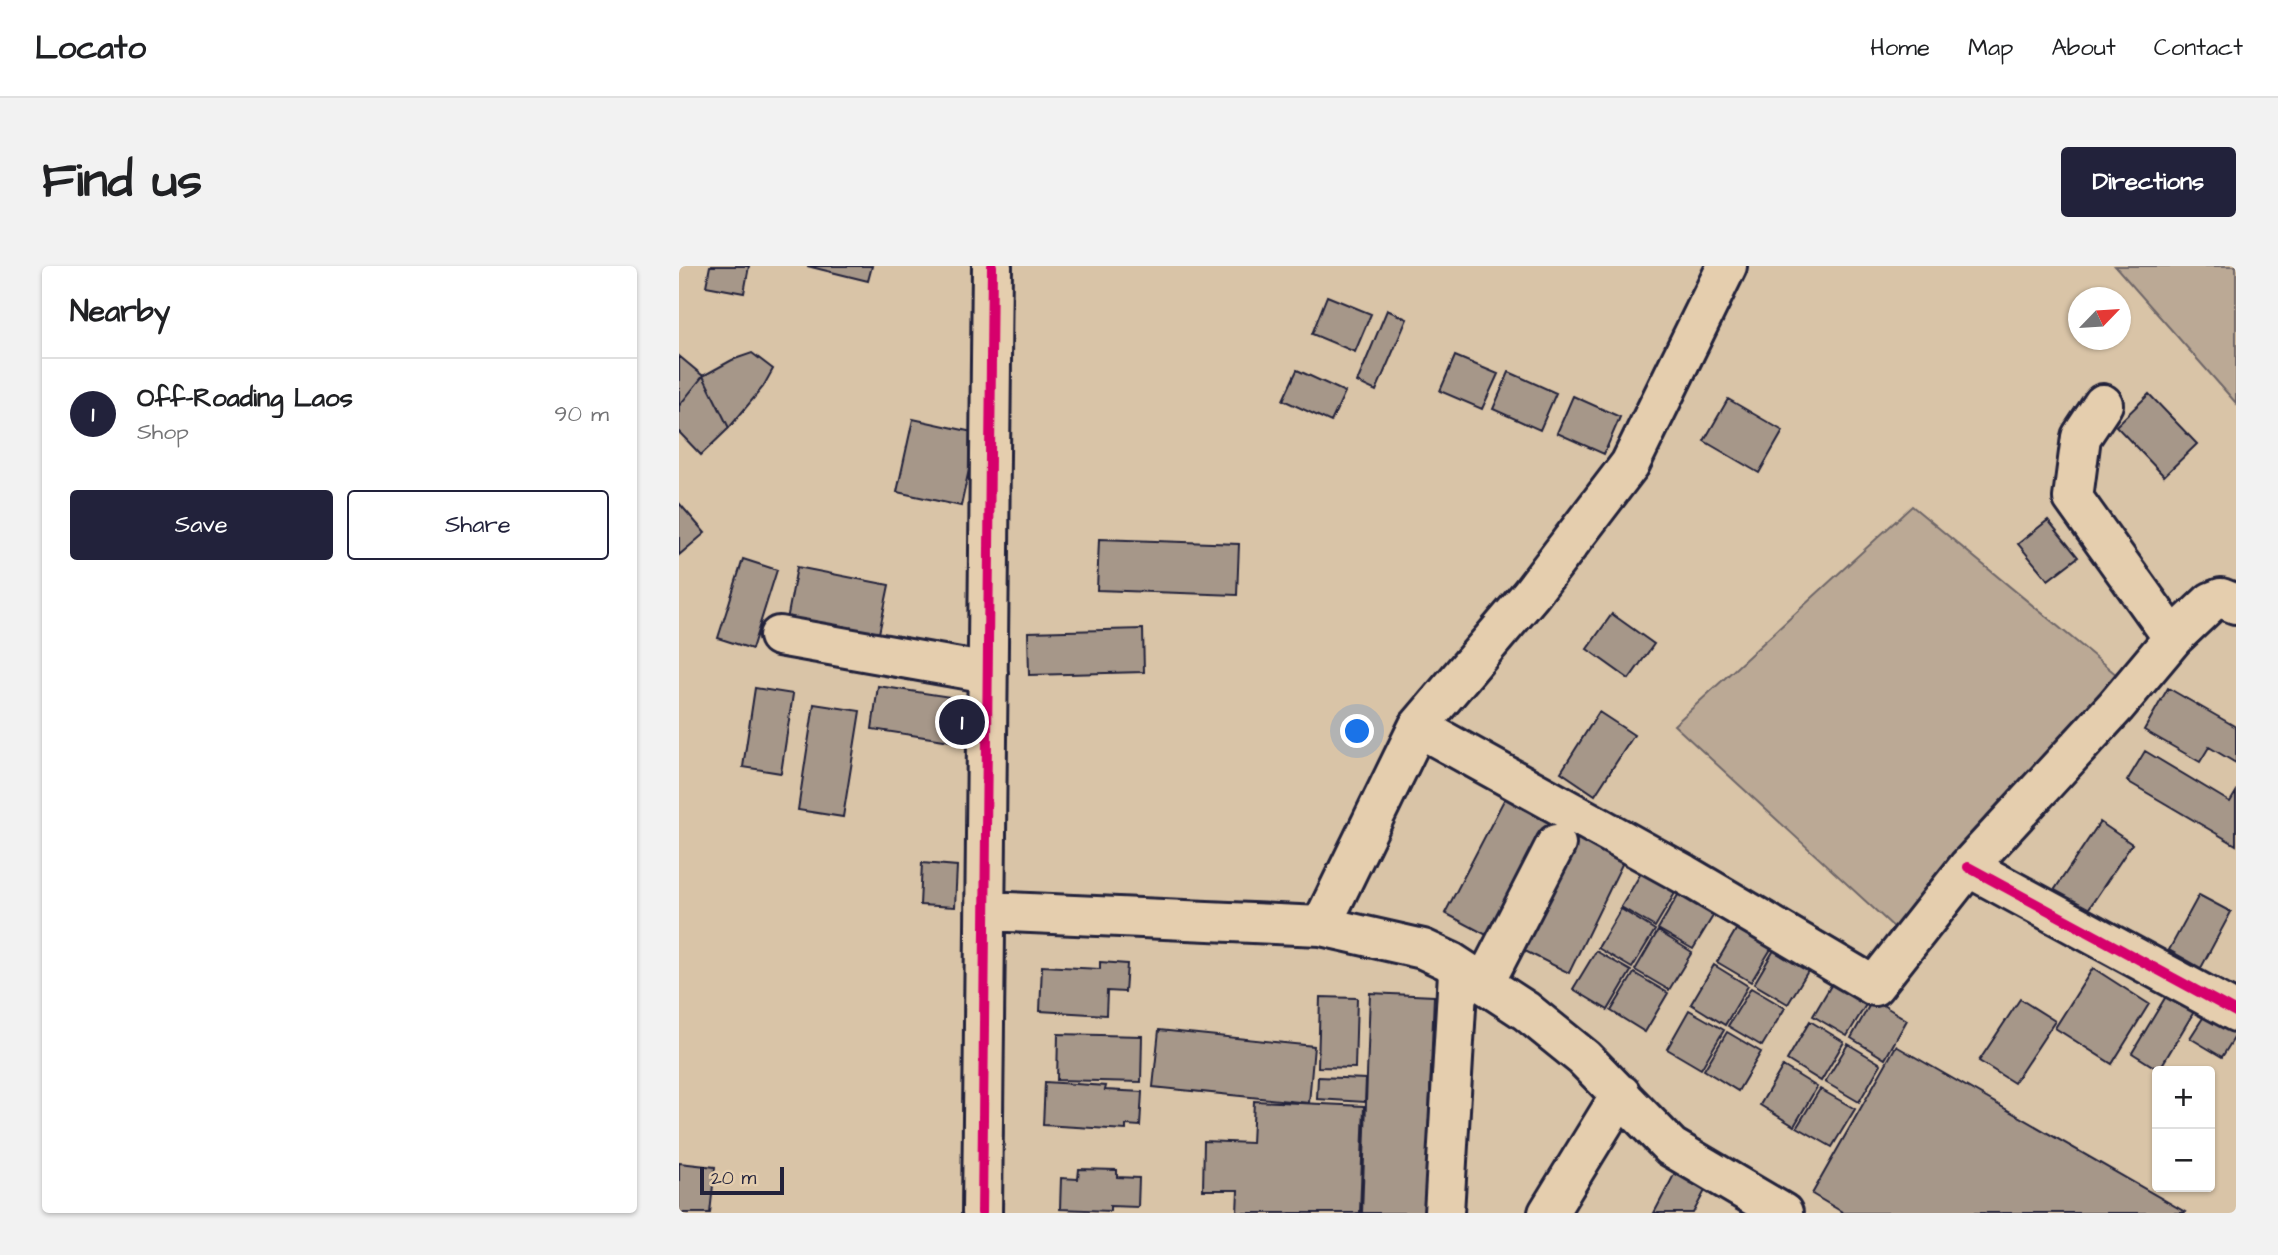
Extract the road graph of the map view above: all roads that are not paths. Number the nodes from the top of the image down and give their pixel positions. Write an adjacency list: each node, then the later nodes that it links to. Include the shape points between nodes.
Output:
1 (992, 266): 7 (street)
2 (1727, 266): 8 (street, via 1630,464 1531,594)
3 (2103, 404): 6 (street, via 2081,437 2073,498)
4 (2236, 604): 6 (street, via 2221,598 2211,602)
5 (779, 636): 7 (street)
6 (2173, 638): 10 (street)
7 (988, 673): 11 (street)
8 (1417, 727): 10 (street, via 1684,874 1874,986); 12 (street)
9 (1556, 844): 14 (street)
10 (1968, 867): 15 (street)
11 (986, 911): 12 (street); 17 (street)
12 (1321, 926): 13 (street, via 1423,948)
13 (1451, 961): 14 (street); 18 (street, via 1458,973)
14 (1484, 984): 16 (street, via 1526,1011)
15 (2236, 1012)
16 (1621, 1094): 19 (street); 20 (street, via 1671,1147)
17 (982, 1213)
18 (1444, 1213)
19 (1548, 1213)
20 (1783, 1213)

